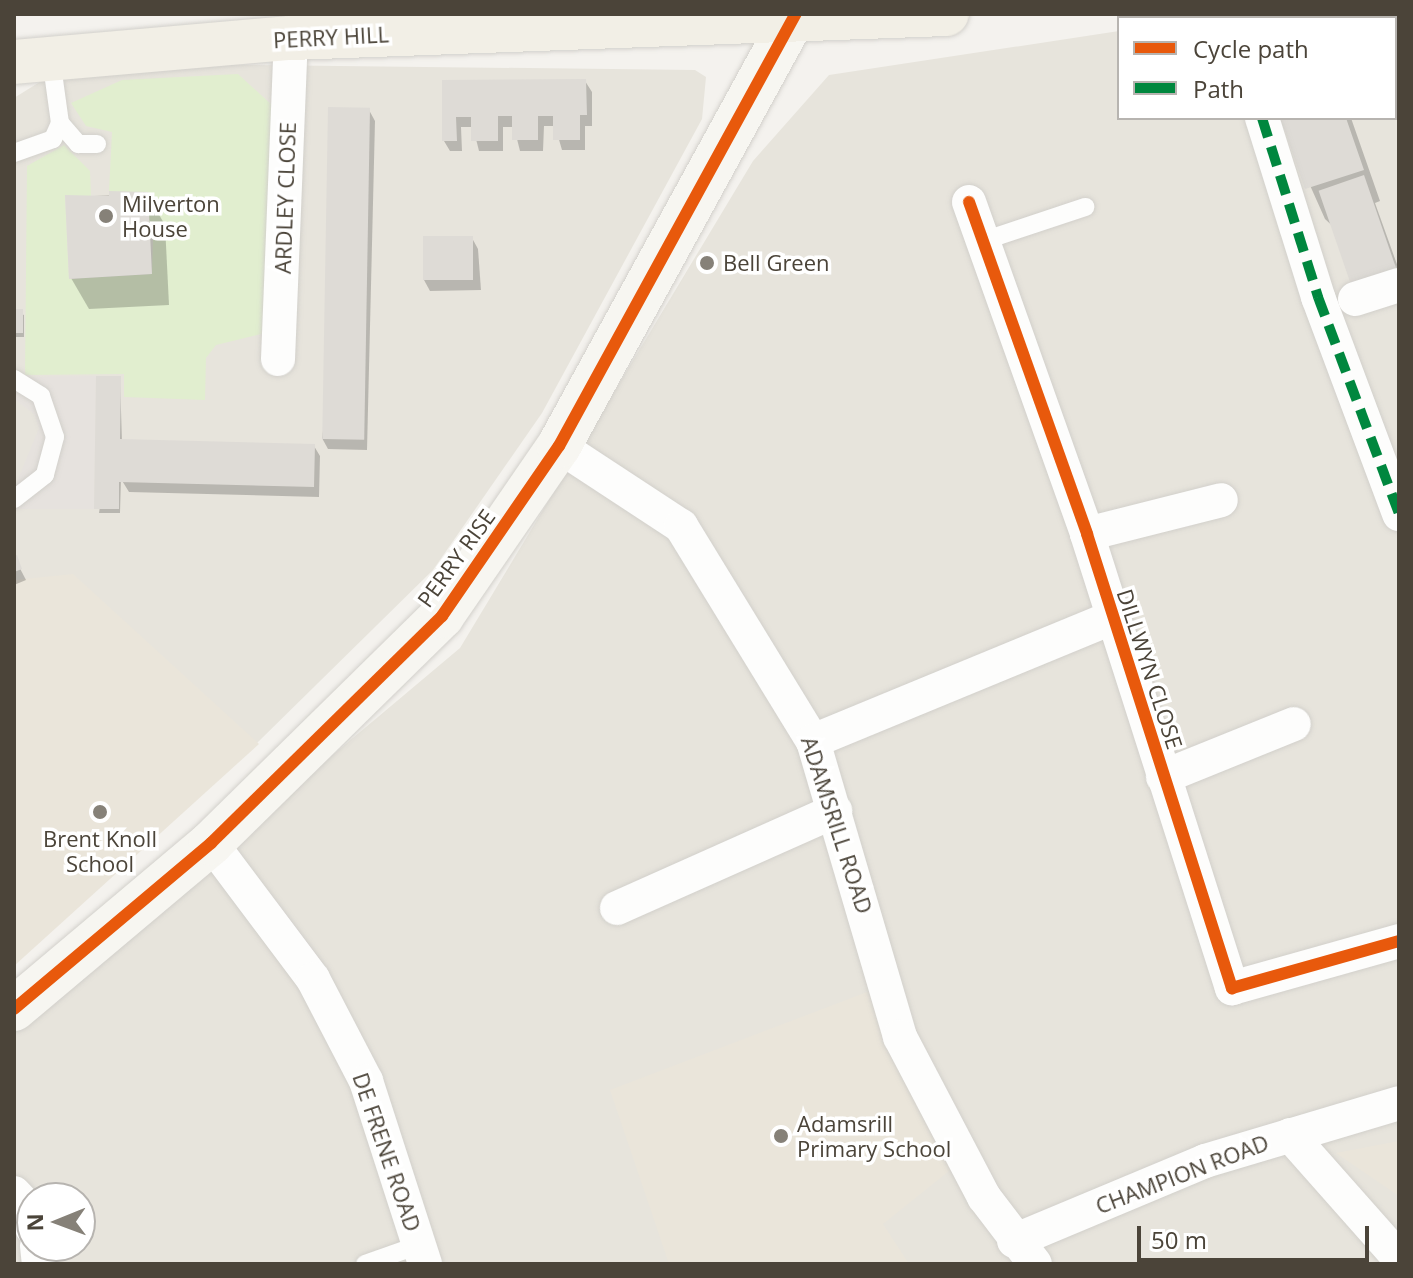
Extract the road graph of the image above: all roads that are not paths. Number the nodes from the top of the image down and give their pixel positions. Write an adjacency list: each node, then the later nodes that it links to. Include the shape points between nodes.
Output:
1 (947, 14): 2 (main road)
2 (794, 16): 3 (main road, PERRY HILL); 16 (main road, PERRY RISE)
3 (291, 38): 4 (main road, PERRY HILL); 14 (street, ARDLEY CLOSE)
4 (32, 60): 6 (lane)
5 (1263, 120): 19 (street, via 1318,297)
6 (60, 123): 7 (lane, via 78,144); 8 (lane, via 53,139)
7 (97, 144)
8 (14, 153)
9 (969, 202): 11 (street, DILLWYN CLOSE)
10 (1085, 207): 11 (lane)
11 (983, 241): 20 (street, DILLWYN CLOSE)
12 (1399, 285): 13 (street)
13 (1355, 299)
14 (278, 359)
15 (14, 379): 17 (lane, via 41,396 55,437 45,475)
16 (559, 446): 23 (street, ADAMSRILL ROAD, via 681,526); 26 (main road, PERRY RISE, via 442,616)
17 (14, 499)
18 (1221, 500): 20 (street)
19 (1399, 514)
20 (1087, 534): 21 (street, DILLWYN CLOSE)
21 (1111, 618): 23 (street, DILLWYN CLOSE); 24 (street, DILLWYN CLOSE)
22 (1294, 724): 24 (street, DILLWYN CLOSE)
23 (813, 741): 25 (street, ADAMSRILL ROAD)
24 (1163, 777): 28 (street, DILLWYN CLOSE, via 1232,988)
25 (835, 811): 27 (street); 32 (street, ADAMSRILL ROAD, via 900,1037 944,1127)
26 (211, 843): 29 (main road, PERRY RISE); 33 (street, DE FRENE ROAD, via 313,979 359,1068)
27 (617, 908)
28 (1399, 941)
29 (14, 1009)
30 (1399, 1103): 31 (street, CHAMPION ROAD)
31 (1290, 1135): 32 (street, CHAMPION ROAD, via 1205,1161); 34 (street)
32 (1024, 1252)
33 (422, 1255): 35 (lane)
34 (1399, 1258)
35 (365, 1264)

